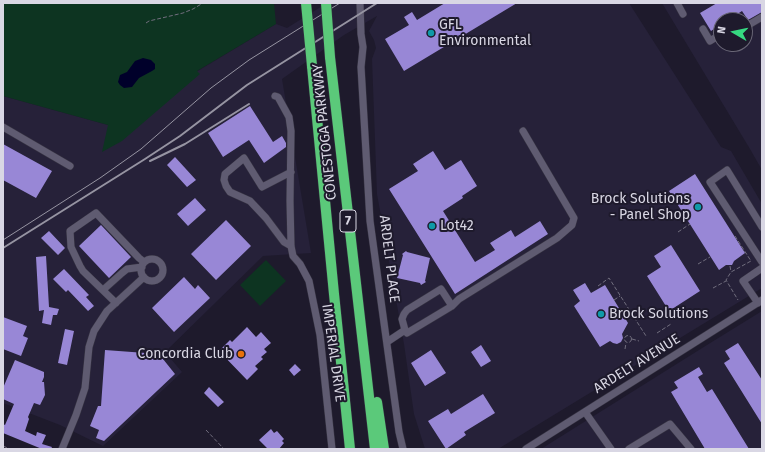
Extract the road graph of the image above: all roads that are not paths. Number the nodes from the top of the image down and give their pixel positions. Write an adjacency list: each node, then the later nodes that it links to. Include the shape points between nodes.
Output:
1 (306, 3): 31 (highway, CONESTOGA PARKWAY / 7, bridge)
2 (326, 3): 27 (highway, CONESTOGA PARKWAY / 7, bridge, via 330,57)
3 (360, 3): 26 (street, ARDELT PLACE, via 370,221)
4 (676, 3): 5 (street)
5 (683, 14)
6 (762, 17): 7 (street)
7 (753, 22)
8 (702, 29): 9 (street, via 710,41)
9 (713, 39)
10 (275, 96): 14 (street, via 289,117 292,131)
11 (3, 127): 13 (street)
12 (523, 131): 24 (street, via 574,218 572,225 557,238 459,299)
13 (70, 166)
14 (291, 172): 16 (street); 16 (street, via 262,187 244,158 225,174 224,180 230,192 250,201 284,242)
15 (762, 227): 17 (street, via 727,170 710,182)
16 (291, 246): 30 (street, IMPERIAL DRIVE, via 293,256 309,281 320,335)
17 (762, 262)
18 (143, 264): 20 (street, via 141,270); 20 (street, via 151,258 158,260 164,270 161,277 154,281); 21 (street, via 127,269); 21 (street, via 96,213 70,231 71,247 80,266)
19 (762, 268): 22 (street, via 743,281)
20 (144, 277): 23 (street)
21 (103, 290): 23 (street)
22 (760, 301): 28 (street, ARDELT AVENUE)
23 (116, 303): 29 (street, via 100,320 92,336 85,388)
24 (452, 306): 25 (street, via 407,333); 25 (street, via 441,289 407,310 402,319)
25 (405, 330): 26 (street)
26 (387, 342): 34 (street, ARDELT PLACE)
27 (369, 384): 32 (highway, CONESTOGA PARKWAY / 7); 33 (highway, via 376,398)
28 (585, 412): 35 (street, ARDELT AVENUE); 36 (street)
29 (62, 449)
30 (332, 449)
31 (350, 449)
32 (375, 449)
33 (384, 449)
34 (403, 449)
35 (526, 449)
36 (611, 449)
37 (629, 449): 38 (street, via 670,424)
38 (691, 449)

